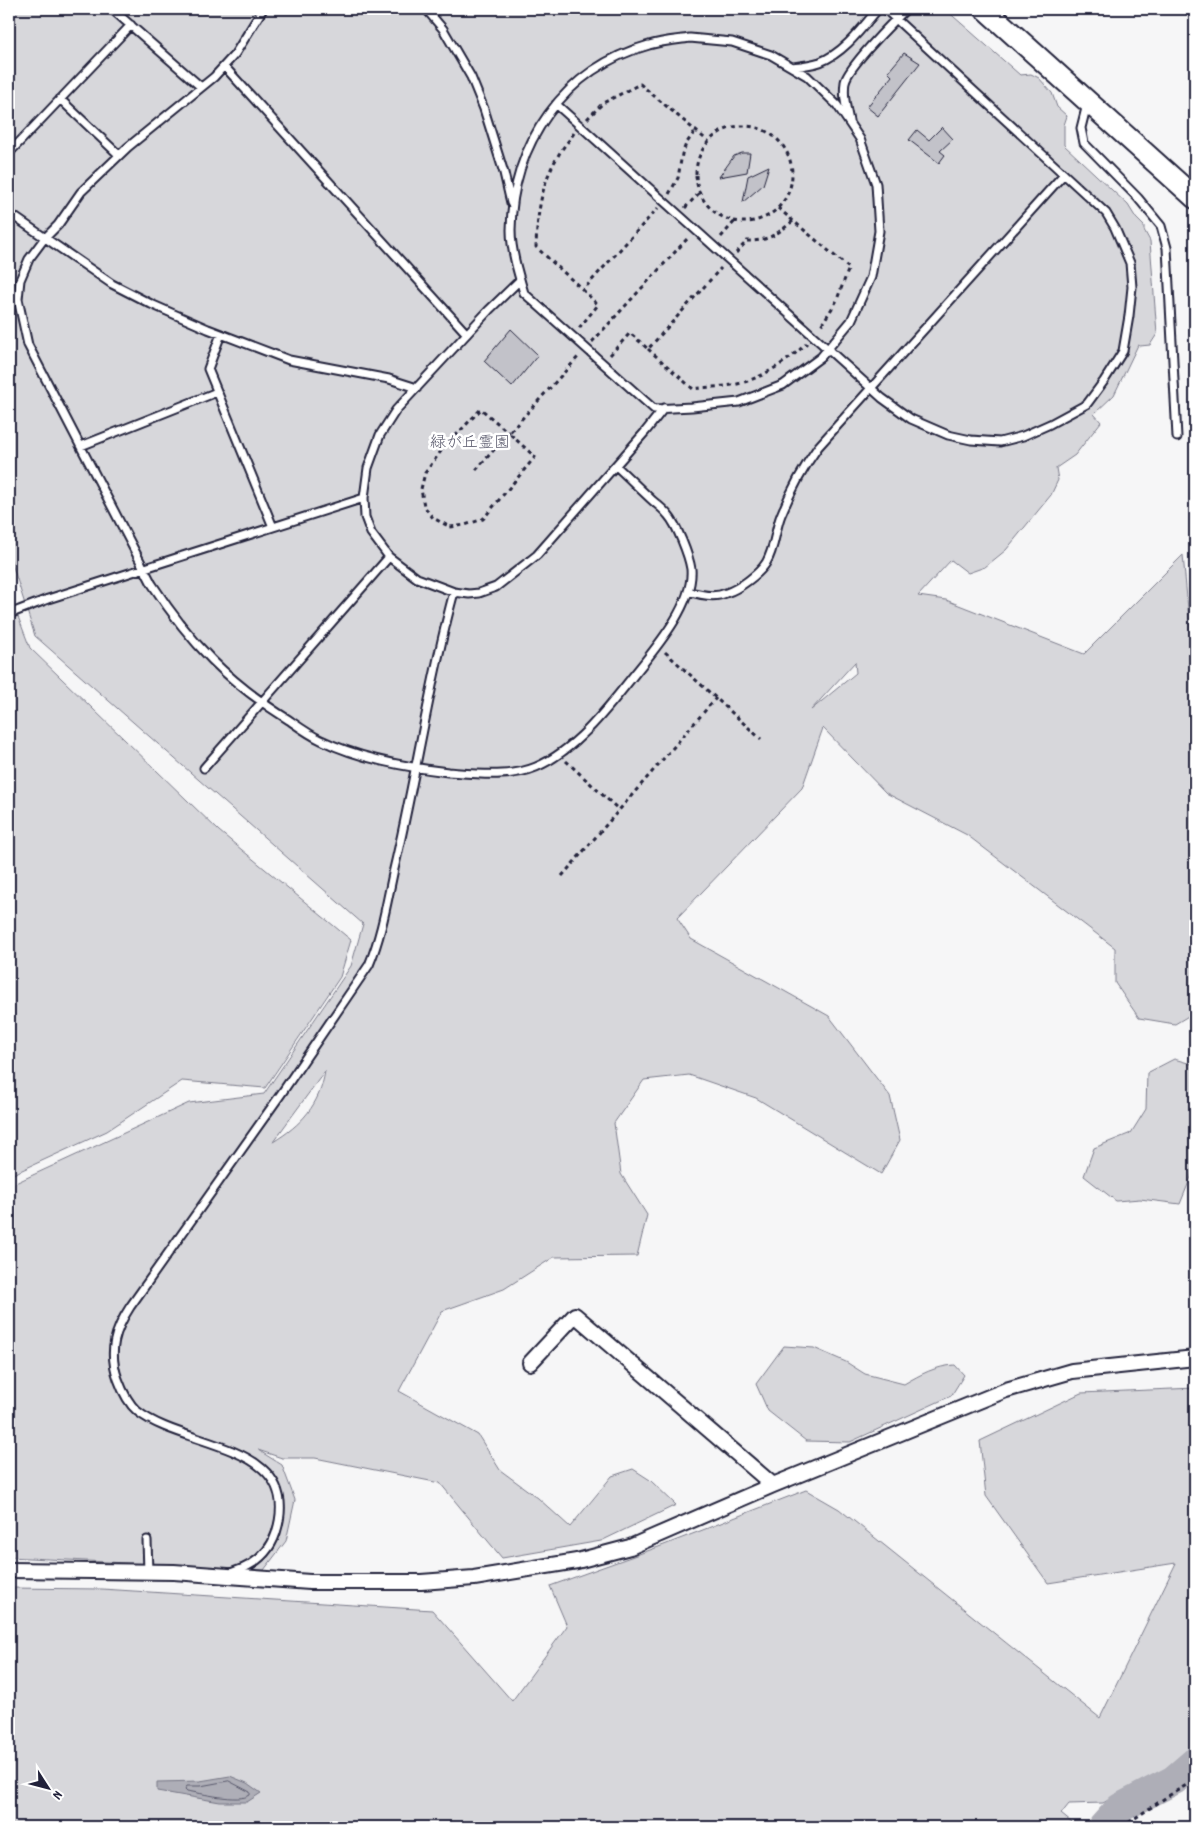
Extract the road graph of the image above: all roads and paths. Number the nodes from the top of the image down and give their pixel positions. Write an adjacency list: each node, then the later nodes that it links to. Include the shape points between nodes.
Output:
1 (112, 9): 9 (lane)
2 (263, 9): 10 (lane)
3 (426, 9): 28 (lane, via 443,29 471,76 504,173)
4 (878, 9): 11 (lane, via 831,56 819,62)
5 (885, 9): 8 (lane)
6 (906, 9): 8 (lane)
7 (985, 9): 14 (street)
8 (896, 19): 16 (lane, via 846,79 844,95); 23 (lane)
9 (131, 25): 12 (lane); 13 (lane)
10 (224, 66): 12 (lane); 40 (lane)
11 (792, 67): 15 (lane, via 771,55 732,42 690,38 649,44 610,60 576,83); 16 (lane, via 807,76 837,105)
12 (202, 87): 22 (lane)
13 (60, 99): 21 (lane); 22 (lane)
14 (1088, 101): 25 (street); 52 (lane, via 1081,128 1084,143 1161,226 1167,248)
15 (556, 104): 26 (lane); 28 (lane, via 526,150 514,190)
16 (850, 124): 45 (lane, via 860,139 876,184 879,231 871,278 851,320)
17 (581, 125): 19 (path, via 603,103 640,84)
18 (576, 131): 38 (path, via 557,156 547,179 537,221 536,247)
19 (695, 131): 20 (path); 26 (path, via 682,154 678,178)
20 (708, 142): 24 (path, via 696,172); 27 (path, via 737,126 754,127 769,133 781,144 790,158 792,174 789,191)
21 (9, 153)
22 (119, 156): 34 (lane, via 82,192)
23 (1064, 174): 47 (lane); 47 (lane, via 1106,213 1130,263 1132,287 1123,351 1087,404 1023,436 1000,442 971,440 948,435 911,419)
24 (700, 192): 30 (path); 31 (path, via 714,211)
25 (1194, 197)
26 (664, 202): 30 (lane); 38 (path)
27 (778, 208): 31 (path, via 756,221); 32 (path)
28 (513, 212): 37 (lane, via 511,231)
29 (9, 213): 34 (lane)
30 (678, 215): 33 (lane)
31 (735, 221): 35 (path)
32 (793, 221): 36 (path, via 775,235 761,241 747,241); 42 (path, via 849,268 828,318)
33 (696, 230): 35 (lane); 43 (path)
34 (44, 239): 39 (lane, via 112,284); 53 (lane, via 29,259 20,280 19,311 28,345)
35 (713, 246): 36 (lane)
36 (728, 260): 42 (lane); 44 (path)
37 (520, 280): 40 (lane); 41 (lane, via 524,293)
38 (583, 290): 41 (path, via 598,305)
39 (221, 334): 48 (lane, via 289,360); 49 (lane, via 208,369)
40 (467, 334): 48 (lane)
41 (572, 336): 43 (lane)
42 (813, 337): 44 (path, via 797,354 752,378 734,385 693,389); 45 (lane)
43 (586, 348): 46 (lane); 51 (path)
44 (648, 349): 46 (path, via 630,332)
45 (827, 350): 47 (lane); 50 (lane, via 783,385 739,402)
46 (603, 363): 50 (lane, via 654,409)
47 (870, 387): 60 (lane, via 805,466 780,517 766,563 753,577 726,594)
48 (417, 388): 56 (lane, via 396,410 380,435 368,468)
49 (217, 392): 53 (lane); 57 (lane)
50 (664, 408): 54 (lane)
51 (509, 433): 51 (path, via 535,457 483,519 450,527 433,518 424,506 421,489 425,473 441,451 481,409); 55 (path)
52 (1177, 437)
53 (81, 446): 59 (lane)
54 (616, 466): 60 (lane, via 668,515 682,539 691,570); 61 (lane, via 537,555 496,587 479,593)
55 (476, 470)
56 (364, 498): 57 (lane); 58 (lane, via 365,517 371,533)
57 (273, 527): 59 (lane)
58 (390, 557): 61 (lane, via 417,578); 65 (lane)
59 (145, 568): 62 (lane); 65 (lane, via 174,618 205,655)
60 (688, 591): 63 (lane)
61 (454, 592): 69 (lane)
62 (9, 614)
63 (657, 645): 64 (path); 67 (lane, via 594,723)
64 (716, 698): 66 (path); 70 (path)
65 (261, 703): 68 (lane); 69 (lane, via 321,740 389,763)
66 (761, 739)
67 (558, 754): 69 (lane, via 535,768 499,775); 70 (path)
68 (204, 768)
69 (416, 768): 78 (lane, via 377,946 369,965 130,1307 114,1341 114,1368 122,1390 136,1410 156,1424 253,1460 266,1472 278,1492 279,1515 273,1541 261,1557 246,1568)
70 (619, 810): 71 (path)
71 (562, 876)
72 (1194, 1358): 74 (street, via 1072,1370 1006,1390)
73 (530, 1364): 74 (street, via 575,1315)
74 (773, 1486): 78 (street, via 630,1547 549,1566 474,1578 421,1582 310,1582)
75 (147, 1540): 77 (lane)
76 (9, 1570): 77 (street)
77 (148, 1572): 78 (street)
78 (220, 1576)
79 (1195, 1780): 80 (path)
80 (1122, 1827)

